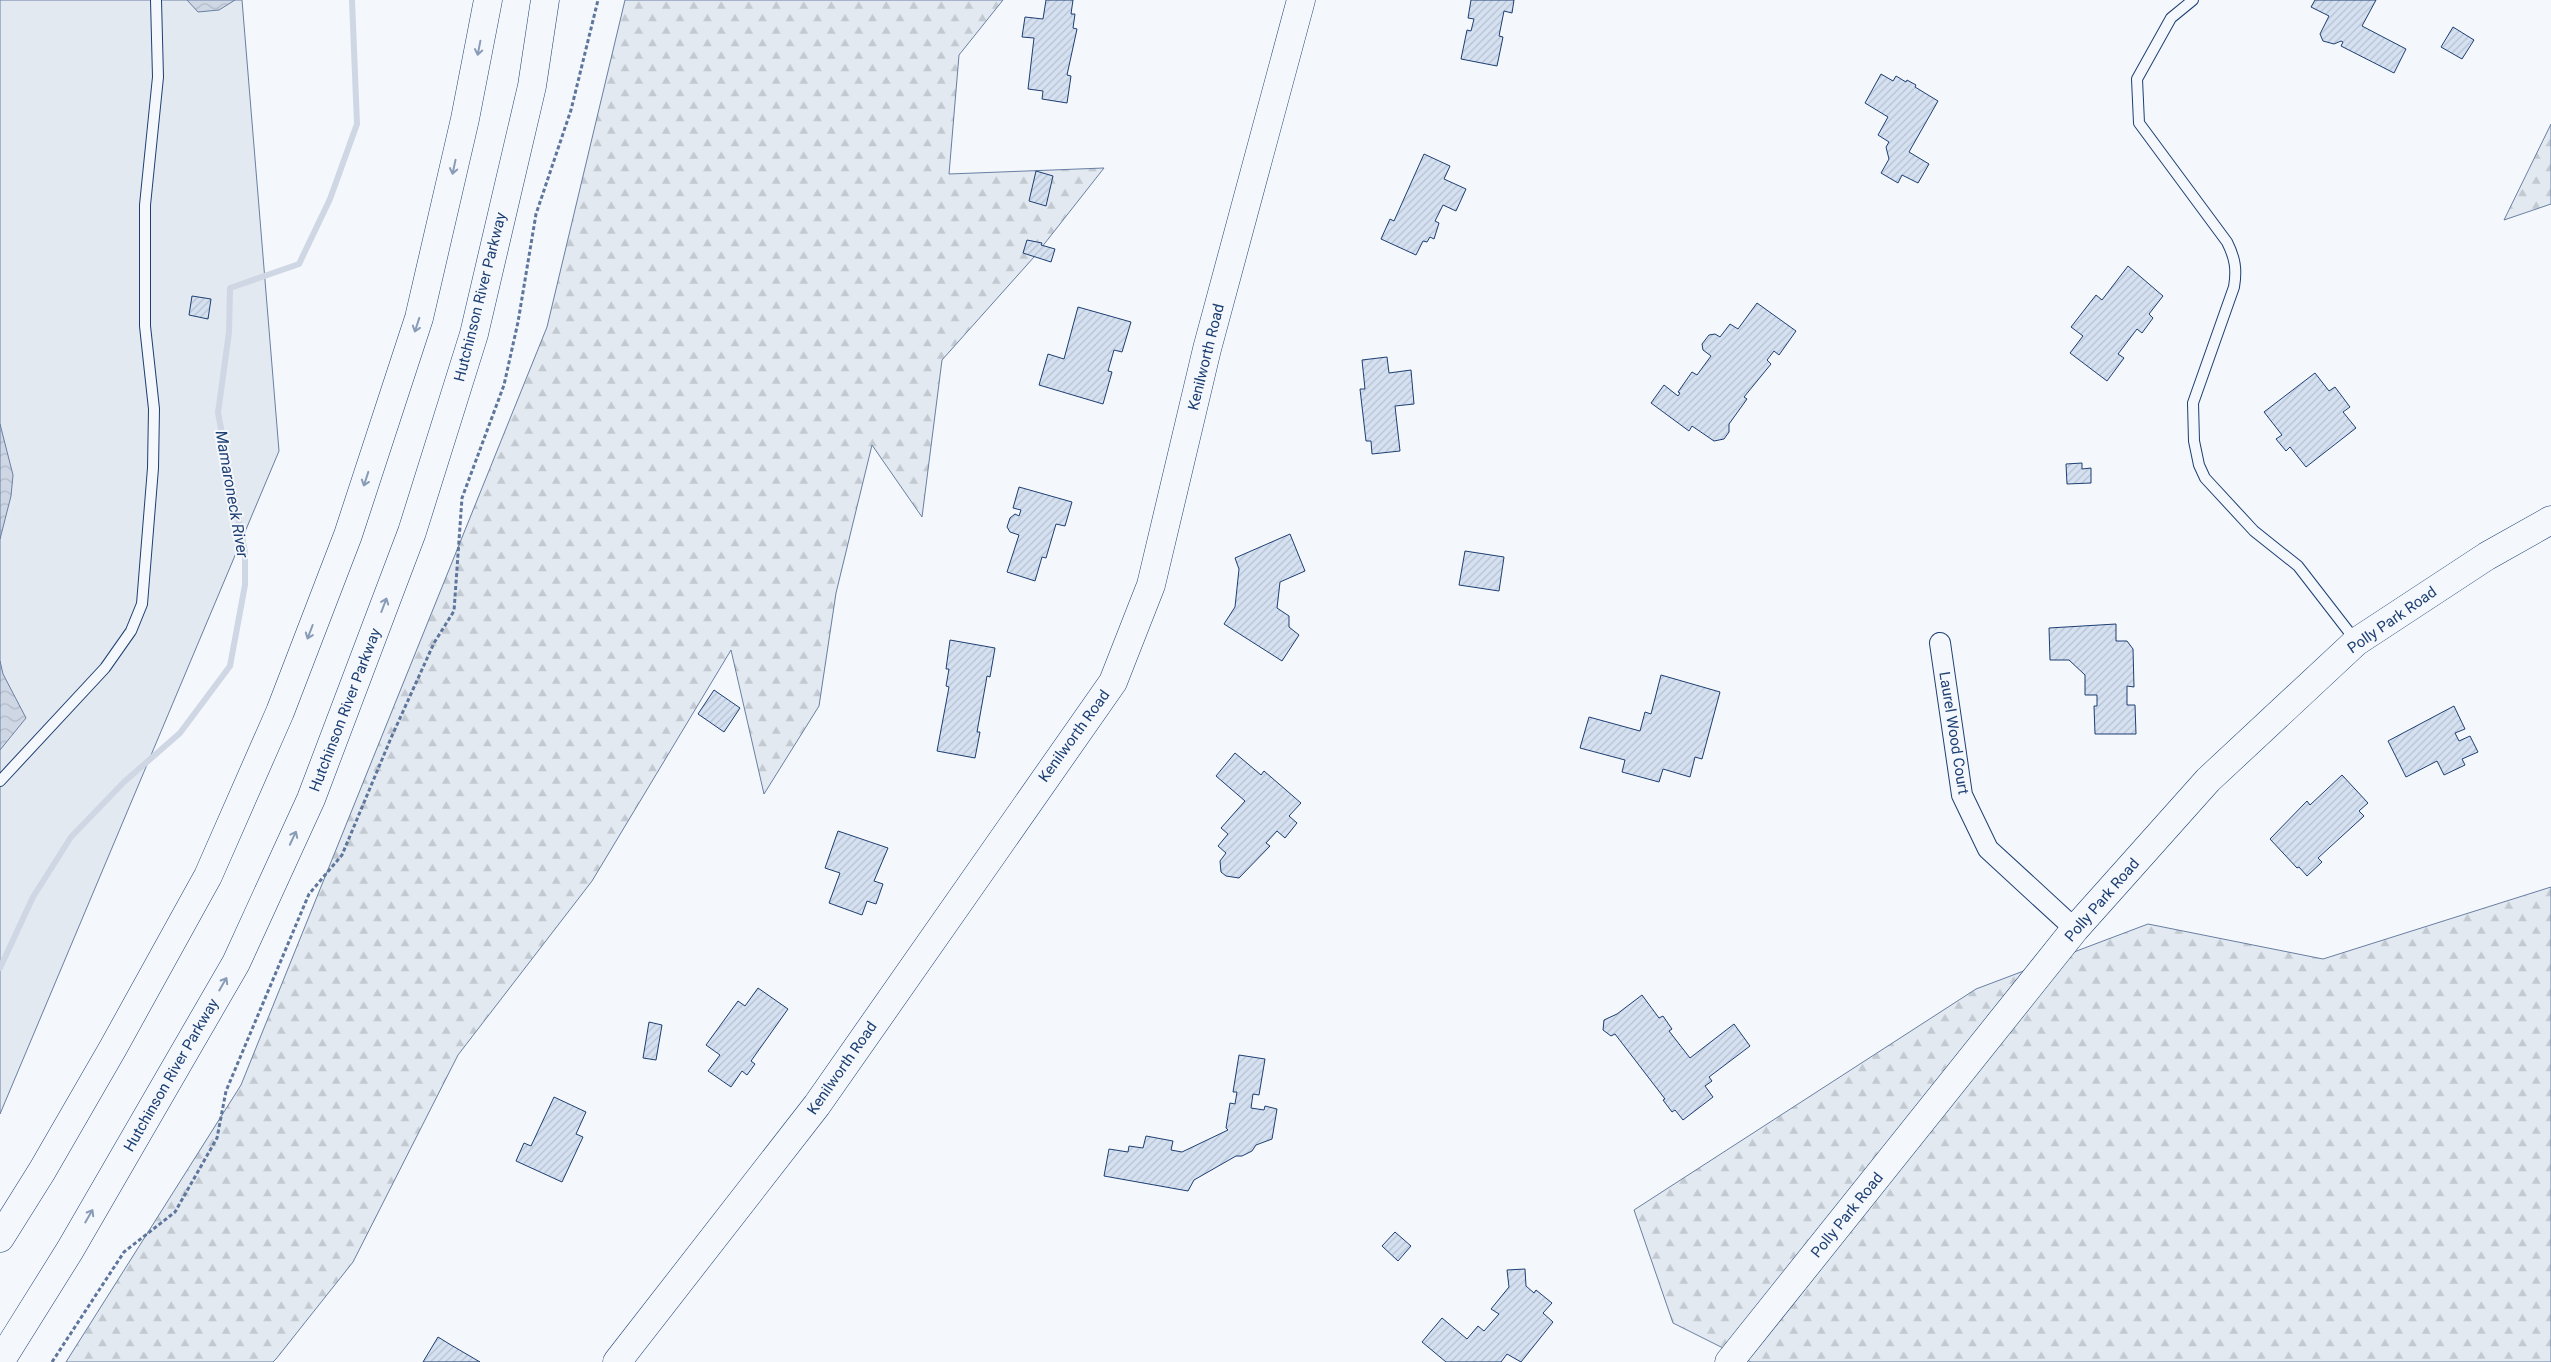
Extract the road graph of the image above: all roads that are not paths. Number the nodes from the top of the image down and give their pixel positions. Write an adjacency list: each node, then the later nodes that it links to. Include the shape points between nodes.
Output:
1 (156, 0): 9 (lane, via 158,77 145,214 145,326 154,409 153,468 142,604 131,631 106,668)
2 (488, 0): 11 (main road, one-way to 11, via 465,119 419,318 348,535 280,712 208,876)
3 (545, 0): 14 (main road, Hutchinson River Parkway, one-way to 3, via 236,963 315,789 412,532 474,334 532,86)
4 (1301, 0): 17 (main road, Kenilworth Road, via 1207,349 1151,585 1113,682 817,1105)
5 (2193, 0): 7 (lane, via 2171,18 2137,79 2139,123 2234,256 2234,287 2193,403 2194,441 2199,465 2205,478 2254,531 2298,566)
6 (2551, 520): 7 (main road, Polly Park Road, via 2486,556)
7 (2356, 642): 10 (main road, Polly Park Road, via 2208,780)
8 (1940, 643): 10 (street, Laurel Wood Court, via 1962,795 1988,849)
9 (0, 781)
10 (2075, 929): 18 (main road, Polly Park Road)
11 (113, 1048): 12 (main road); 13 (main road)
12 (0, 1209)
13 (0, 1238)
14 (70, 1250): 15 (main road, Hutchinson River Parkway); 16 (main road)
15 (0, 1362)
16 (13, 1362)
17 (617, 1362)
18 (1729, 1362)

